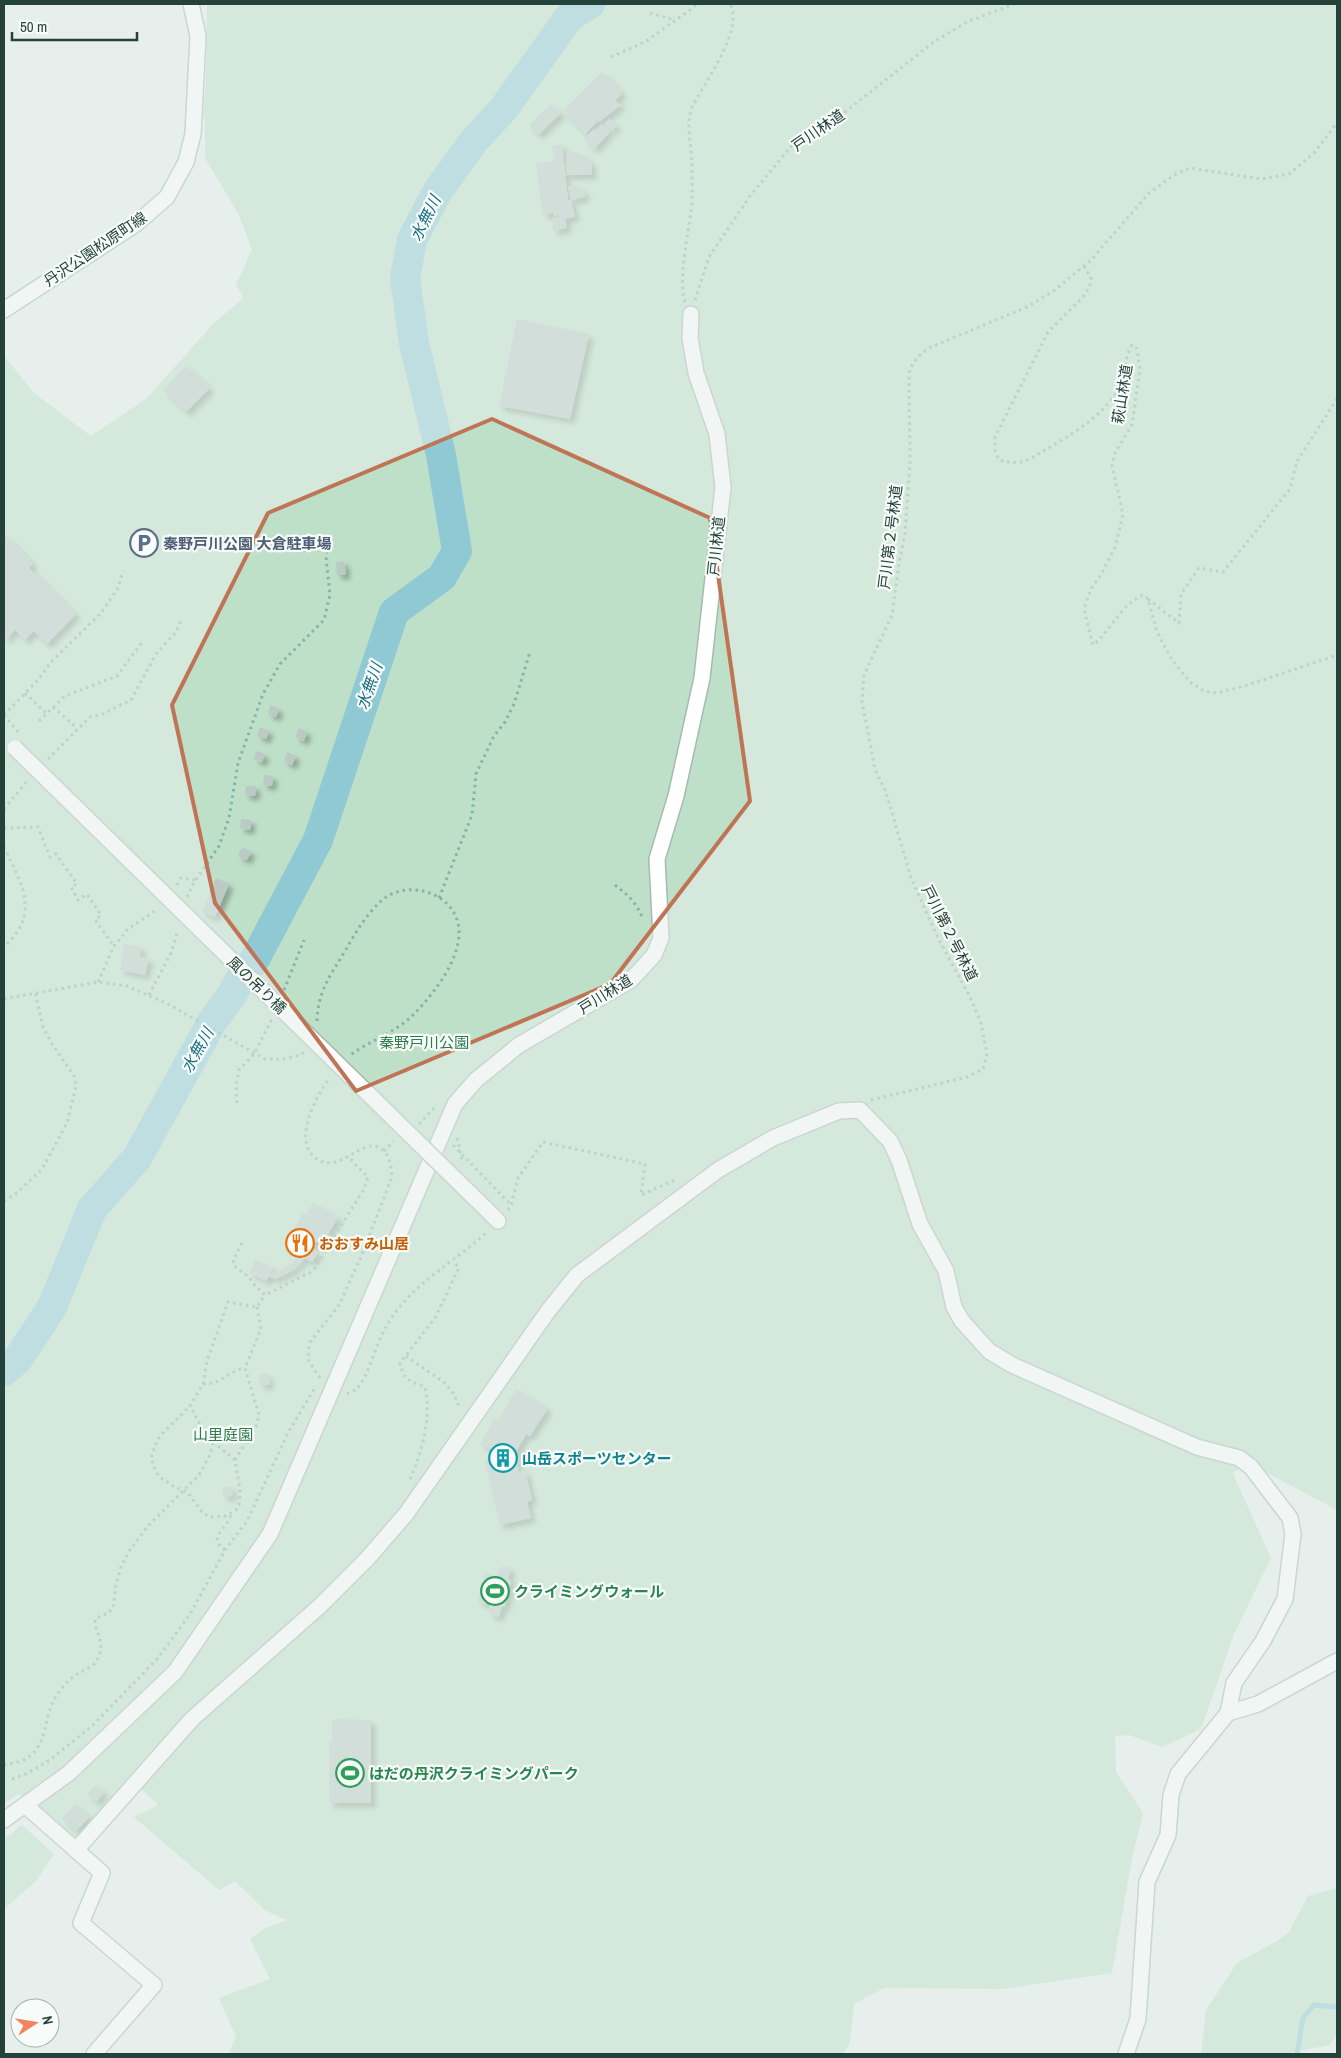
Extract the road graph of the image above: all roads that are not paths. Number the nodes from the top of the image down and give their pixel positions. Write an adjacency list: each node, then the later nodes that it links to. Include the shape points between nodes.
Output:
1 (191, 4): 2 (street, 丹沢公園松原町線, via 198,36 193,134 186,162 167,197 136,224)
2 (4, 310)
3 (691, 317): 8 (street, 戸川林道, via 690,338 696,373 717,434 723,487 702,678 676,796 657,859 660,938 654,956 631,980 520,1045 476,1080 455,1104 444,1137 270,1534 175,1672 69,1774)
4 (15, 748): 5 (street, 風の吊り橋, bridge)
5 (494, 1217)
6 (1337, 1661): 7 (street, via 1258,1704)
7 (1228, 1713): 10 (street, via 1234,1683 1263,1641 1285,1599 1293,1534 1290,1518 1251,1466 1239,1458 1197,1447 989,1352 962,1322 954,1307 946,1271 920,1224 890,1141 860,1110 839,1112 773,1138 718,1170 577,1275 548,1310 400,1522 320,1606 192,1720); 12 (street, via 1178,1774 1171,1795 1168,1835 1147,1882 1138,2019)
8 (26, 1806): 9 (street, 戸川林道); 10 (street)
9 (4, 1820)
10 (77, 1850): 11 (street, via 102,1873 81,1923 154,1985)
11 (94, 2054)
12 (1126, 2054)

